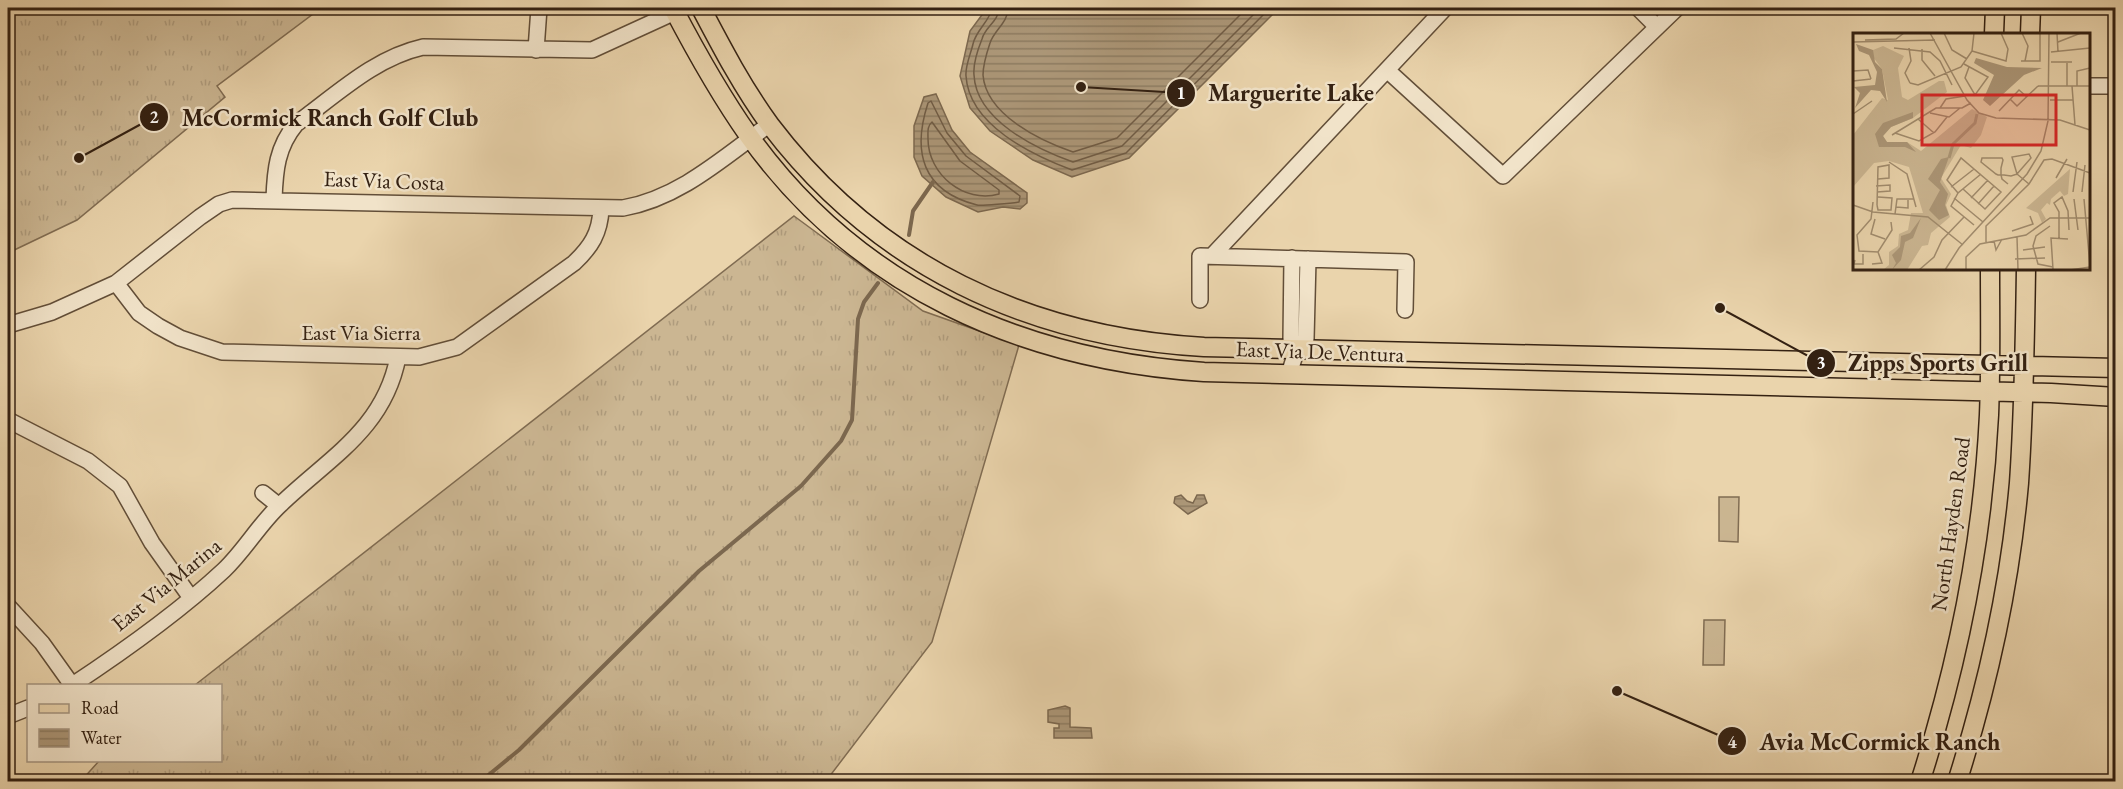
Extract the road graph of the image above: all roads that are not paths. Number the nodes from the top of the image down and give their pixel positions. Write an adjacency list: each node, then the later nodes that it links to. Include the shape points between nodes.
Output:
1 (539, 8): 12 (street)
2 (701, 8): 16 (main road, East Via De Ventura, via 735,72)
3 (1445, 8): 13 (street)
4 (1638, 8): 9 (street)
5 (1677, 8): 9 (street)
6 (1995, 8): 10 (main road)
7 (2031, 8): 11 (main road)
8 (674, 10): 12 (street, via 592,50); 17 (main road, East Via De Ventura)
9 (1656, 26): 13 (street, via 1503,176)
10 (1994, 33)
11 (2030, 33)
12 (536, 50): 18 (street, via 423,47 383,61 296,124 287,135 276,164)
13 (1387, 70): 20 (street)
14 (2090, 86): 15 (street)
15 (2115, 87)
16 (770, 124): 17 (street, East Via Costa); 29 (main road, East Via De Ventura, via 821,183 871,228 926,266 999,303 1061,325 1127,340)
17 (750, 138): 19 (street, East Via Costa, via 673,192 649,204); 34 (main road, East Via De Ventura, via 808,204 865,255 925,294 984,324 1038,344 1107,362 1172,370)
18 (273, 199): 19 (street, East Via Costa); 25 (street, East Via Costa, via 239,199 219,204)
19 (601, 208): 30 (street, East Via Sierra, via 589,249 515,306 457,347 440,353)
20 (1212, 256): 21 (street); 26 (street, via 1200,256)
21 (1292, 258): 22 (street); 29 (street, via 1291,339)
22 (1308, 259): 27 (street, via 1406,262); 29 (street, via 1306,339)
23 (1990, 270): 31 (main road, North Hayden Road)
24 (2026, 270): 32 (main road)
25 (116, 283): 28 (street, East Via Costa, via 52,312); 30 (street, East Via Sierra, via 139,313 158,326 222,352)
26 (1200, 300)
27 (1405, 310)
28 (8, 325)
29 (1298, 349): 31 (main road, East Via De Ventura); 34 (street)
30 (398, 357): 40 (street, East Via Marina, via 392,387 368,424)
31 (1989, 364): 32 (main road, East Via De Ventura); 35 (main road, North Hayden Road)
32 (2024, 365): 33 (main road, East Via De Ventura); 36 (main road)
33 (2115, 368)
34 (1289, 374): 35 (main road, East Via De Ventura)
35 (1989, 392): 36 (main road, East Via De Ventura); 47 (main road, North Hayden Road, via 1983,489 1966,598)
36 (2024, 393): 37 (main road, East Via De Ventura); 48 (main road, via 2019,484 2000,615 1979,710)
37 (2115, 397)
38 (8, 420): 41 (street, via 88,461 120,486 152,543)
39 (263, 493): 40 (street)
40 (278, 506): 41 (street, East Via Marina, via 245,548)
41 (191, 598): 44 (street, East Via Marina)
42 (8, 606): 43 (street, via 42,643)
43 (70, 684)
44 (72, 684)
45 (27, 708): 46 (street)
46 (8, 716)
47 (1920, 782)
48 (1957, 782)

